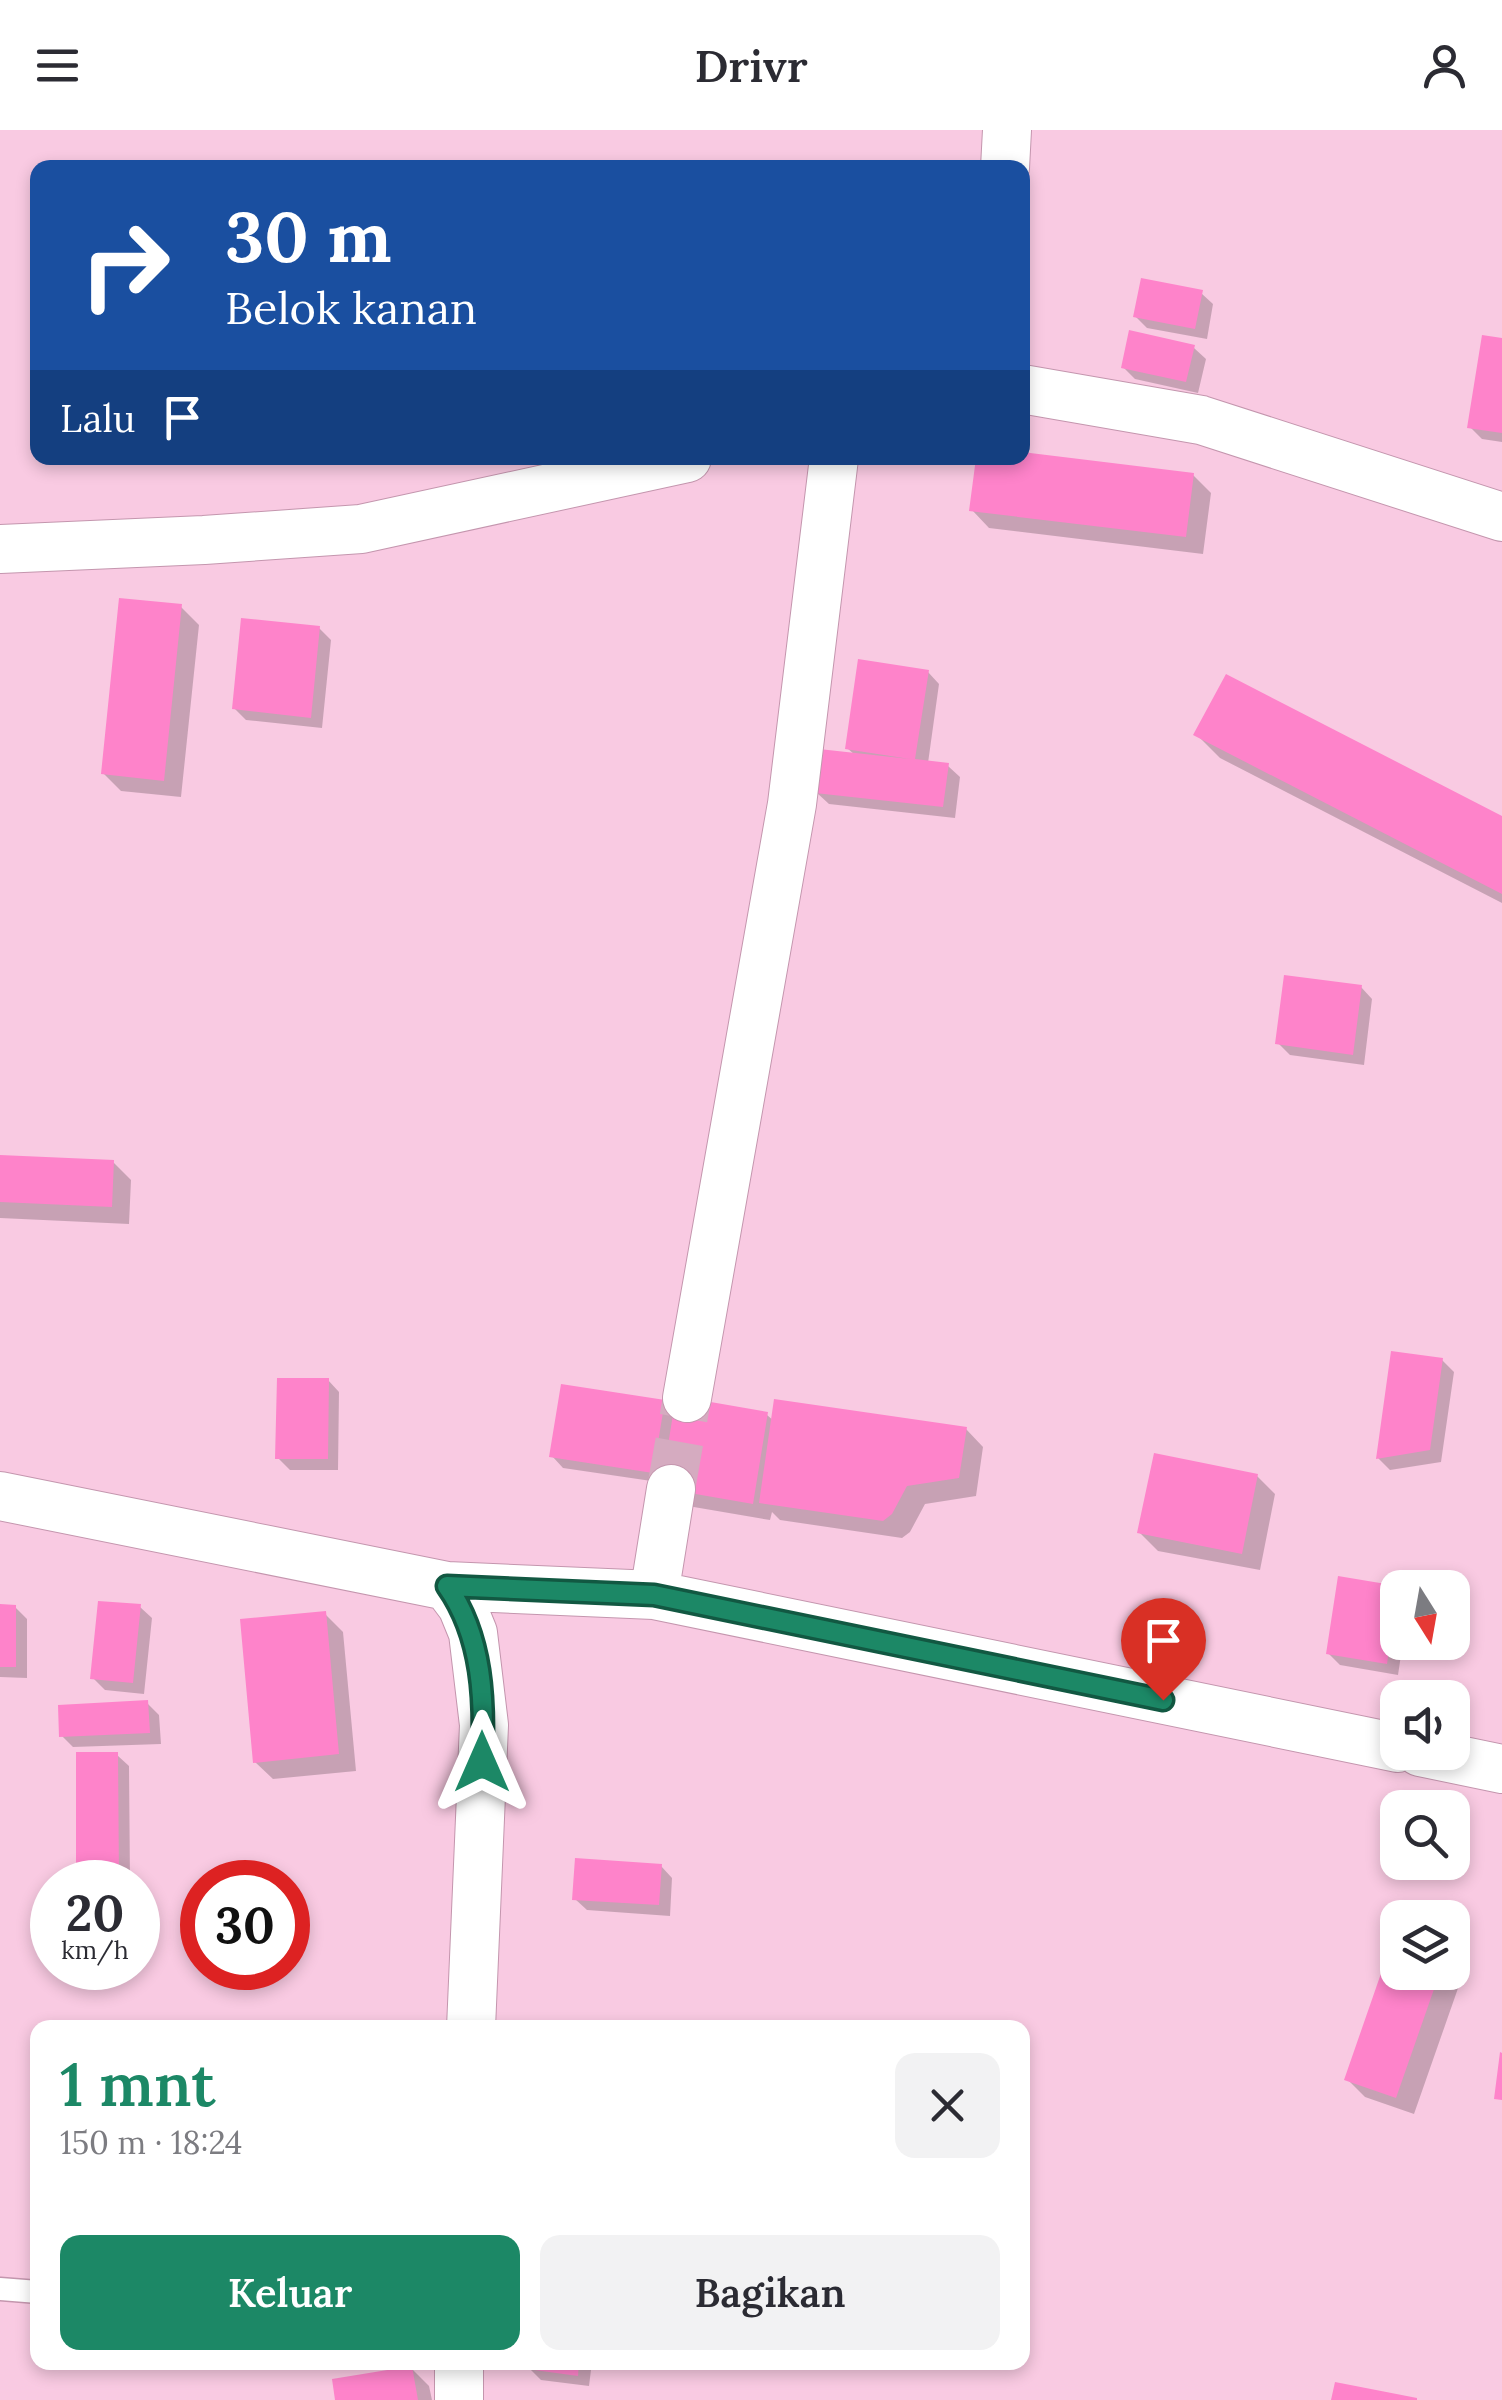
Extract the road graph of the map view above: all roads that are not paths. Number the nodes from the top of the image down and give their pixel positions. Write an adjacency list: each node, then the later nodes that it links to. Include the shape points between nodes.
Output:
1 (1007, 130): 2 (street)
2 (1005, 160)
3 (1030, 390): 6 (street, via 1201,420)
4 (655, 465): 7 (street, via 361,529)
5 (833, 465): 8 (street, via 792,804)
6 (1502, 518)
7 (0, 549)
8 (686, 1398)
9 (670, 1490): 12 (street)
10 (0, 1496): 11 (street)
11 (447, 1586): 12 (street); 16 (street, via 472,1633 484,1725)
12 (654, 1595): 13 (street)
13 (1380, 1744)
14 (1470, 1763): 15 (street)
15 (1502, 1770)
16 (471, 2020)
17 (0, 2289): 18 (lane)
18 (30, 2291)
19 (459, 2370): 20 (street)
20 (459, 2400)

